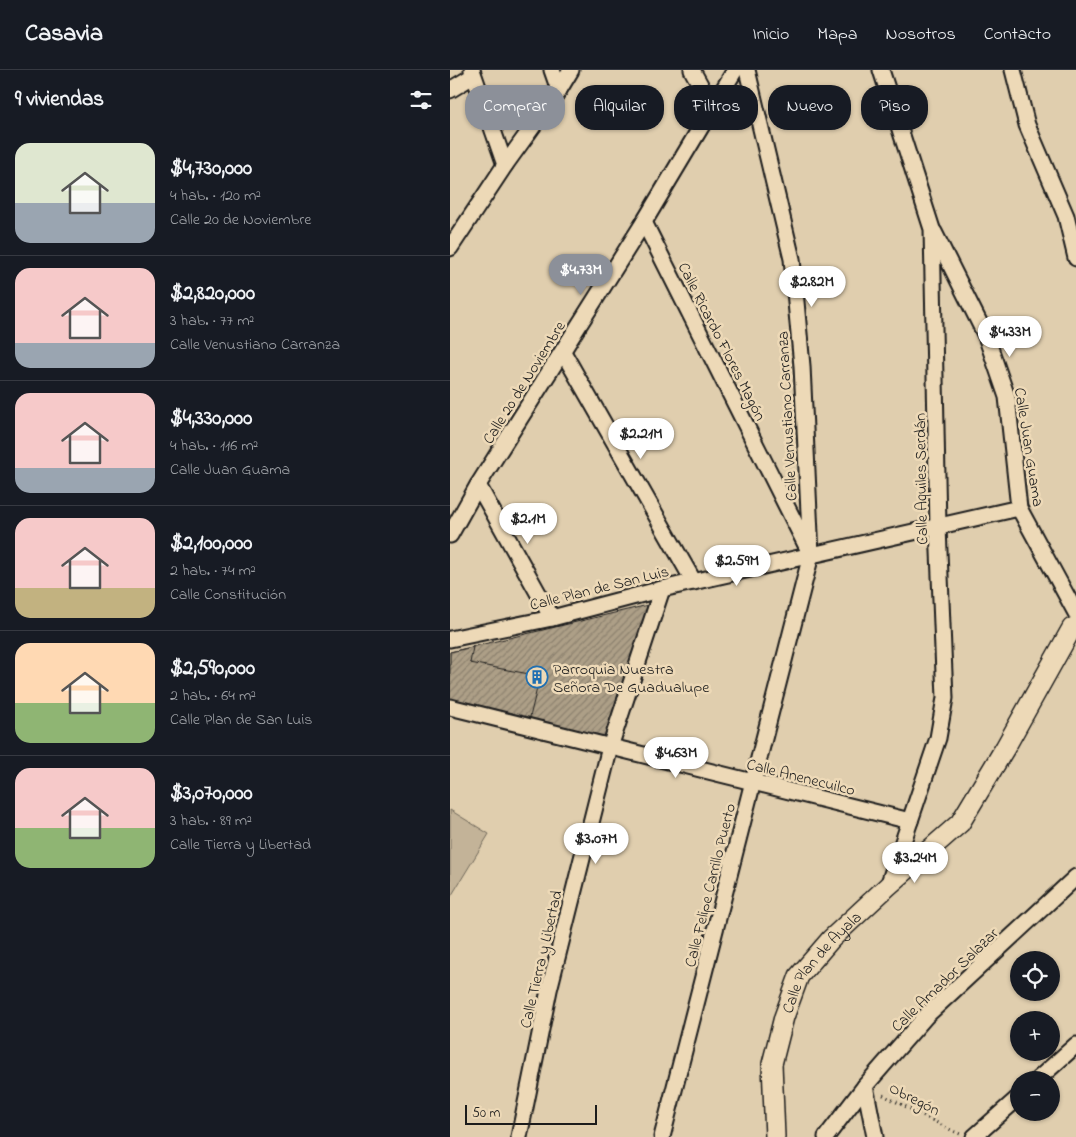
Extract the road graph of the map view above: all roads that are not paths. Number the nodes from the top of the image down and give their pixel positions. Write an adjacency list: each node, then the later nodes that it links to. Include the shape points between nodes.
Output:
1 (552, 70): 9 (street)
2 (571, 70): 10 (street)
3 (692, 70): 11 (street)
4 (735, 70): 12 (street, Calle 20 de Noviembre)
5 (747, 70): 26 (street, Calle Venustiano Carranza, via 792,259 802,366)
6 (881, 70): 18 (street, Calle Aquiles Serdán)
7 (1013, 70): 20 (street, via 1027,126 1066,216)
8 (472, 73): 13 (street); 16 (street)
9 (557, 85)
10 (562, 85)
11 (700, 85)
12 (726, 85)
13 (450, 90)
14 (530, 130): 16 (street)
15 (700, 130): 17 (street, Calle 20 de Noviembre)
16 (505, 165): 19 (street)
17 (644, 222): 21 (street, Calle 20 de Noviembre); 26 (street, Calle Ricardo Flores Magón)
18 (932, 229): 23 (street, Calle Juan Guama, via 986,336 1007,398); 24 (street, Calle Aquiles Serdán)
19 (450, 248)
20 (1076, 258)
21 (563, 352): 22 (street, Calle 20 de Noviembre); 27 (street)
22 (478, 485): 25 (street, Calle 20 de Noviembre); 30 (street)
23 (1019, 508): 24 (street, Calle Plan de San Luis); 29 (street, Calle Juan Guama)
24 (938, 527): 26 (street, Calle Plan de San Luis); 36 (street, Calle Aquiles Serdán, via 945,698 938,738)
25 (450, 535)
26 (811, 555): 27 (street, Calle Plan de San Luis); 35 (street, Calle Felipe Carrillo Puerto)
27 (694, 582): 28 (street, Calle Plan de San Luis)
28 (662, 589): 30 (street, Calle Plan de San Luis); 34 (street, Calle Tierra y Libertad)
29 (1076, 613)
30 (552, 618): 32 (street, Calle Plan de San Luis)
31 (1076, 626): 38 (street, Calle Plan de Ayala, via 960,822)
32 (450, 639)
33 (450, 707): 34 (street, Calle Anenecuilco)
34 (610, 747): 35 (street, Calle Anenecuilco); 43 (street, Calle Tierra y Libertad, via 549,990)
35 (753, 782): 36 (street, Calle Anenecuilco); 44 (street, Calle Felipe Carrillo Puerto)
36 (910, 821): 38 (street, Calle Aquiles Serdán)
37 (1076, 877): 41 (street, Calle Amador Salazar, via 926,1016)
38 (888, 886): 45 (street, Calle Plan de Ayala, via 831,939 799,976 772,1064)
39 (1076, 1045): 40 (street)
40 (1047, 1071)
41 (865, 1086): 46 (street, Calle Amador Salazar); 47 (street)
42 (1010, 1105): 48 (street)
43 (519, 1137)
44 (662, 1137)
45 (775, 1137)
46 (826, 1137)
47 (875, 1137)
48 (974, 1137)

